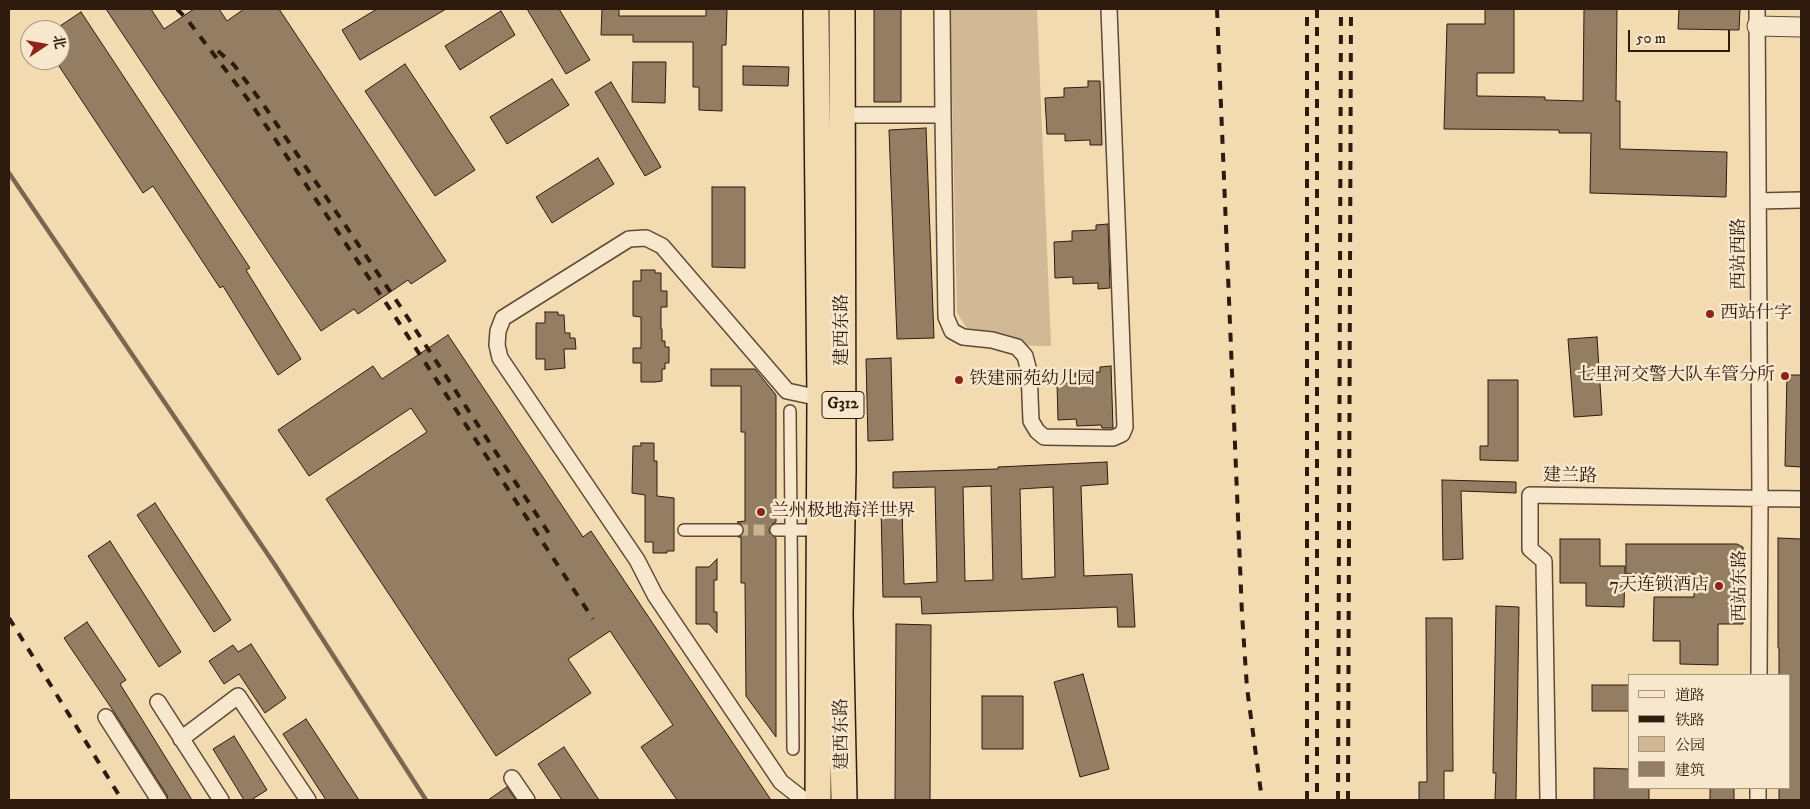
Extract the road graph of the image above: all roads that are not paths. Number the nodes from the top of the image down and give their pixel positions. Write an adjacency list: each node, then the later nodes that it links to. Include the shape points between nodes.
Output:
1 (816, 9): 11 (highway, 建西东路 / G312)
2 (842, 9): 7 (highway, 建西东路 / G312)
3 (942, 9): 8 (street)
4 (1109, 9): 8 (street, via 1125,427 1122,434 1113,438 1044,437 1031,421 1029,371 1025,356 1017,347 963,337 952,331 946,317)
5 (1757, 18): 6 (street); 10 (street, 西站西路)
6 (1801, 27)
7 (842, 115): 8 (street); 32 (highway, 建西东路 / G312, via 840,614)
8 (943, 115)
9 (1801, 200): 10 (street)
10 (1758, 201): 13 (street, 西站西路)
11 (820, 398): 19 (highway, 建西东路 / G312); 30 (street, via 787,391 662,246 646,238 629,239 503,318 498,331 500,358 637,560 654,595 781,782)
12 (790, 411): 18 (street)
13 (1760, 498): 14 (street, 建兰路); 20 (street, 西站东路); 33 (street, 建兰路, via 1530,495 1530,549 1544,561)
14 (1801, 499)
15 (684, 530): 16 (street)
16 (737, 530)
17 (776, 530): 18 (street)
18 (791, 530): 19 (street); 24 (street)
19 (819, 530): 31 (highway, 建西东路 / G312)
20 (1759, 674)
21 (158, 702): 23 (street)
22 (106, 717): 26 (street)
23 (181, 738): 27 (street); 28 (street, via 238,696)
24 (793, 749)
25 (512, 778): 29 (street)
26 (158, 800)
27 (221, 800)
28 (308, 800)
29 (527, 800)
30 (804, 800)
31 (818, 800)
32 (844, 800)
33 (1548, 800)

